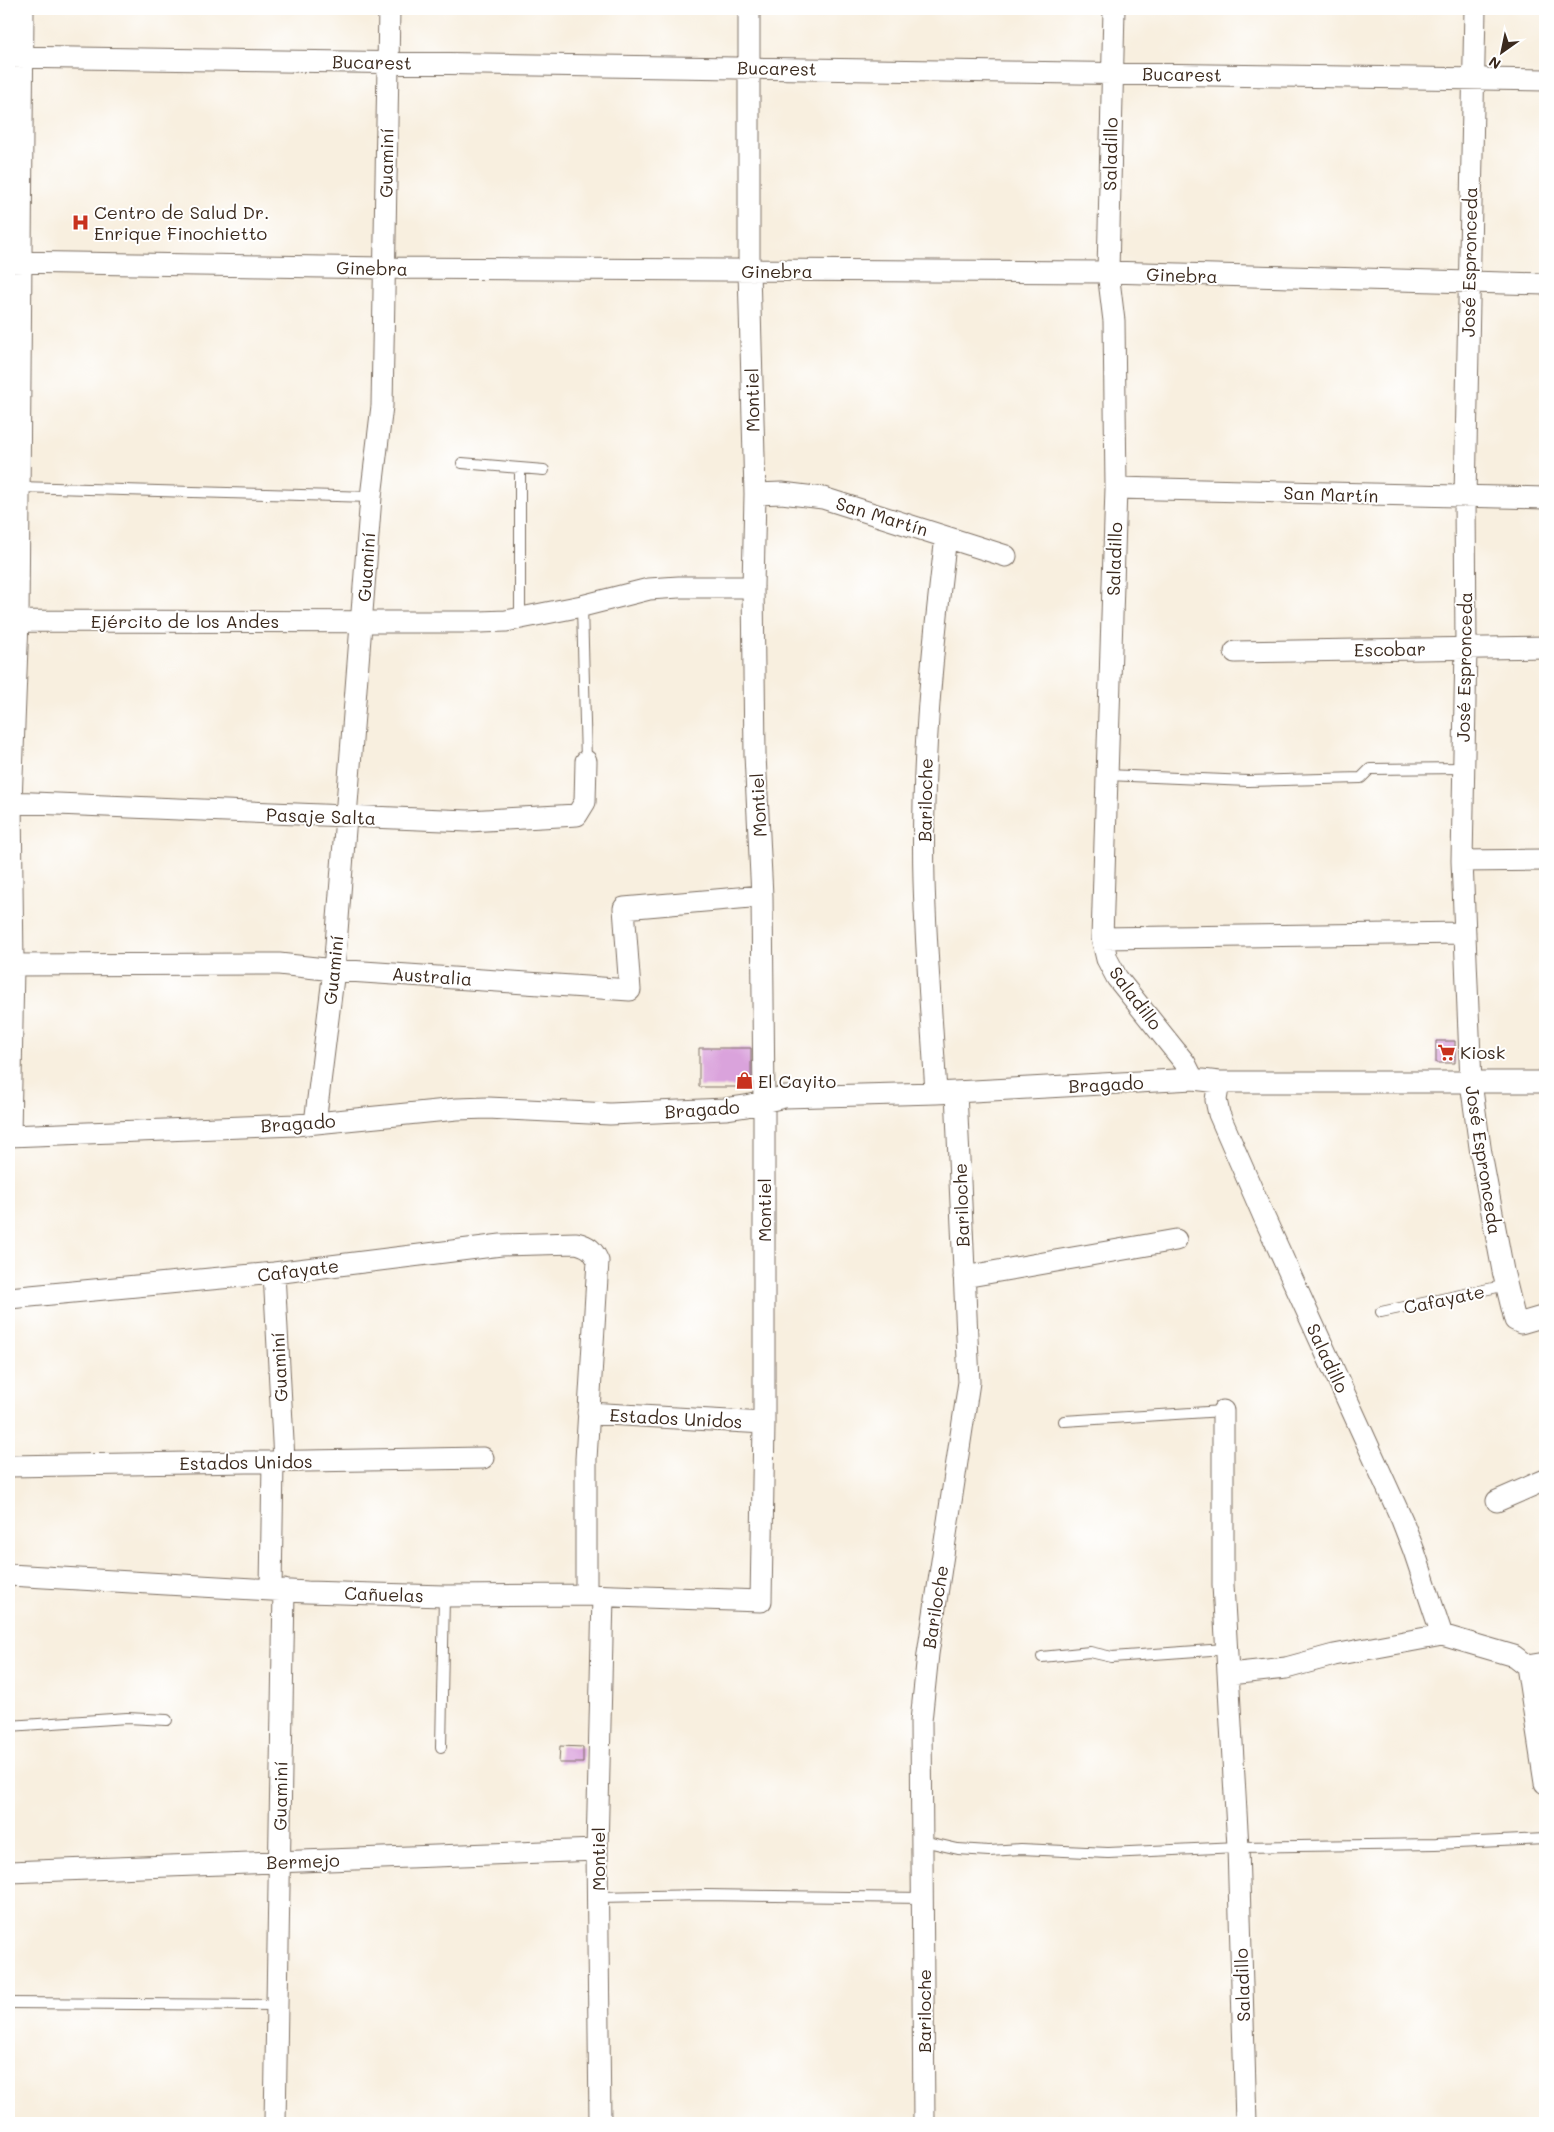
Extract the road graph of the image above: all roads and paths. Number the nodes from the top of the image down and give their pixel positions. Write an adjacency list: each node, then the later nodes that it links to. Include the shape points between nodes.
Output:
1 (23, 9): 6 (street)
2 (389, 9): 7 (street, Guaminí)
3 (749, 9): 8 (street, Montiel)
4 (1114, 9): 9 (street, Saladillo)
5 (1475, 9): 10 (street, José Espronceda)
6 (16, 57): 7 (street, Bucarest); 12 (street)
7 (388, 62): 8 (street, Bucarest); 13 (street, Guaminí)
8 (749, 68): 9 (street, Bucarest); 14 (street, Montiel)
9 (1112, 73): 10 (street, Bucarest); 15 (street, Saladillo)
10 (1474, 79): 11 (street, Bucarest); 16 (street, José Espronceda)
11 (1545, 80)
12 (15, 262): 13 (street, Ginebra); 18 (street)
13 (384, 268): 14 (street, Ginebra); 25 (street, Guaminí, via 382,406)
14 (749, 271): 15 (street, Ginebra); 24 (street, Montiel)
15 (1108, 272): 16 (street, Ginebra); 23 (street, Saladillo, via 1114,321)
16 (1468, 283): 17 (street, Ginebra); 26 (street, José Espronceda)
17 (1545, 284)
18 (14, 437): 22 (street)
19 (462, 463): 20 (lane)
20 (520, 468): 21 (lane); 32 (lane)
21 (544, 470)
22 (19, 487): 25 (lane); 33 (street)
23 (1116, 488): 26 (street, San Martín); 40 (street, Saladillo)
24 (755, 494): 28 (street, San Martín, via 782,493 823,498); 30 (street, Montiel)
25 (371, 497): 34 (street, Guaminí)
26 (1465, 497): 27 (street, San Martín); 35 (street, José Espronceda)
27 (1545, 498)
28 (946, 537): 29 (street, San Martín); 54 (street, Bariloche, via 928,714 924,804 924,881)
29 (1006, 556)
30 (753, 587): 31 (street, Ejército de los Andes, via 649,589); 45 (street, Montiel, via 755,755)
31 (582, 606): 32 (street, Ejército de los Andes); 38 (lane)
32 (520, 618): 34 (street, Ejército de los Andes, via 480,622)
33 (13, 621): 34 (street, Ejército de los Andes); 41 (street)
34 (362, 621): 42 (street, Guaminí)
35 (1466, 647): 36 (street, Escobar); 37 (street, Escobar); 39 (street, José Espronceda)
36 (1545, 647)
37 (1235, 652)
38 (586, 761): 42 (street, Pasaje Salta, via 585,802 577,815 468,821)
39 (1463, 768): 40 (lane, via 1370,769 1361,778 1248,781); 44 (street, José Espronceda)
40 (1107, 775): 47 (street, Saladillo)
41 (10, 802): 42 (street, Pasaje Salta); 48 (street)
42 (346, 817): 49 (street, Guaminí)
43 (1545, 860): 44 (street)
44 (1462, 861): 46 (street, José Espronceda)
45 (762, 896): 49 (street, Australia, via 624,908 630,990); 55 (street, Montiel)
46 (1465, 934): 47 (street); 53 (street, José Espronceda)
47 (1102, 938): 50 (street, Saladillo, via 1107,960 1117,978 1185,1063)
48 (11, 965): 49 (street, Australia, via 279,964); 57 (street)
49 (334, 970): 56 (street, Guaminí)
50 (1194, 1080): 51 (street, Bragado); 54 (street, Bragado)
51 (1219, 1082): 53 (street, Bragado); 80 (street, Saladillo, via 1216,1100 1219,1114 1402,1520)
52 (1545, 1082): 53 (street, Bragado)
53 (1471, 1083): 62 (street, José Espronceda)
54 (946, 1093): 55 (street, Bragado, via 784,1097); 61 (street, Bariloche)
55 (764, 1102): 56 (street, Bragado, via 725,1109 610,1114 457,1109); 69 (street, Montiel)
56 (315, 1123): 57 (street, Bragado)
57 (10, 1136)
58 (1176, 1240): 61 (street)
59 (587, 1245): 60 (street, Cafayate, via 501,1245); 67 (street, Montiel, via 598,1261)
60 (274, 1273): 63 (street, Cafayate); 71 (street, Guaminí)
61 (964, 1277): 90 (street, Bariloche, via 969,1382 923,1695 920,1757)
62 (1507, 1285): 64 (lane, Cafayate); 65 (street, José Espronceda, via 1516,1320 1521,1323)
63 (9, 1298)
64 (1381, 1312)
65 (1545, 1316)
66 (1223, 1411): 68 (lane); 81 (street, Saladillo)
67 (588, 1413): 69 (street, Estados Unidos); 78 (street, Montiel, via 586,1459)
68 (1064, 1421)
69 (764, 1423): 79 (street, Montiel)
70 (483, 1458): 71 (street, Estados Unidos)
71 (278, 1461): 72 (street, Estados Unidos); 76 (street, Guaminí)
72 (9, 1466)
73 (1545, 1480): 74 (street)
74 (1497, 1500)
75 (9, 1575): 76 (street, Cañuelas)
76 (277, 1589): 77 (street, Cañuelas); 93 (street, Guaminí)
77 (444, 1596): 78 (street, Cañuelas); 87 (lane)
78 (595, 1596): 79 (street, Cañuelas); 92 (street, Montiel)
79 (760, 1601)
80 (1442, 1635): 83 (street); 84 (street, via 1334,1654 1286,1668)
81 (1225, 1649): 82 (lane, via 1112,1657 1090,1652); 84 (street, Saladillo)
82 (1042, 1657)
83 (1536, 1664): 88 (street)
84 (1229, 1674): 91 (street, Saladillo)
85 (167, 1720): 86 (lane, via 127,1718)
86 (9, 1726)
87 (441, 1747)
88 (1545, 1783)
89 (1545, 1838): 91 (lane, via 1436,1844)
90 (923, 1841): 91 (lane, via 958,1849 989,1851 1021,1849 1108,1853); 96 (street, Bariloche)
91 (1238, 1847): 102 (street, Saladillo)
92 (597, 1850): 93 (street, Bermejo); 95 (street, Montiel)
93 (279, 1862): 94 (street, Bermejo); 98 (street, Guaminí)
94 (9, 1872)
95 (598, 1897): 96 (lane); 100 (street, Montiel)
96 (923, 1898): 101 (street, Bariloche)
97 (9, 2003): 98 (lane)
98 (276, 2005): 99 (street, Guaminí)
99 (275, 2123)
100 (600, 2123)
101 (924, 2123)
102 (1246, 2123)

